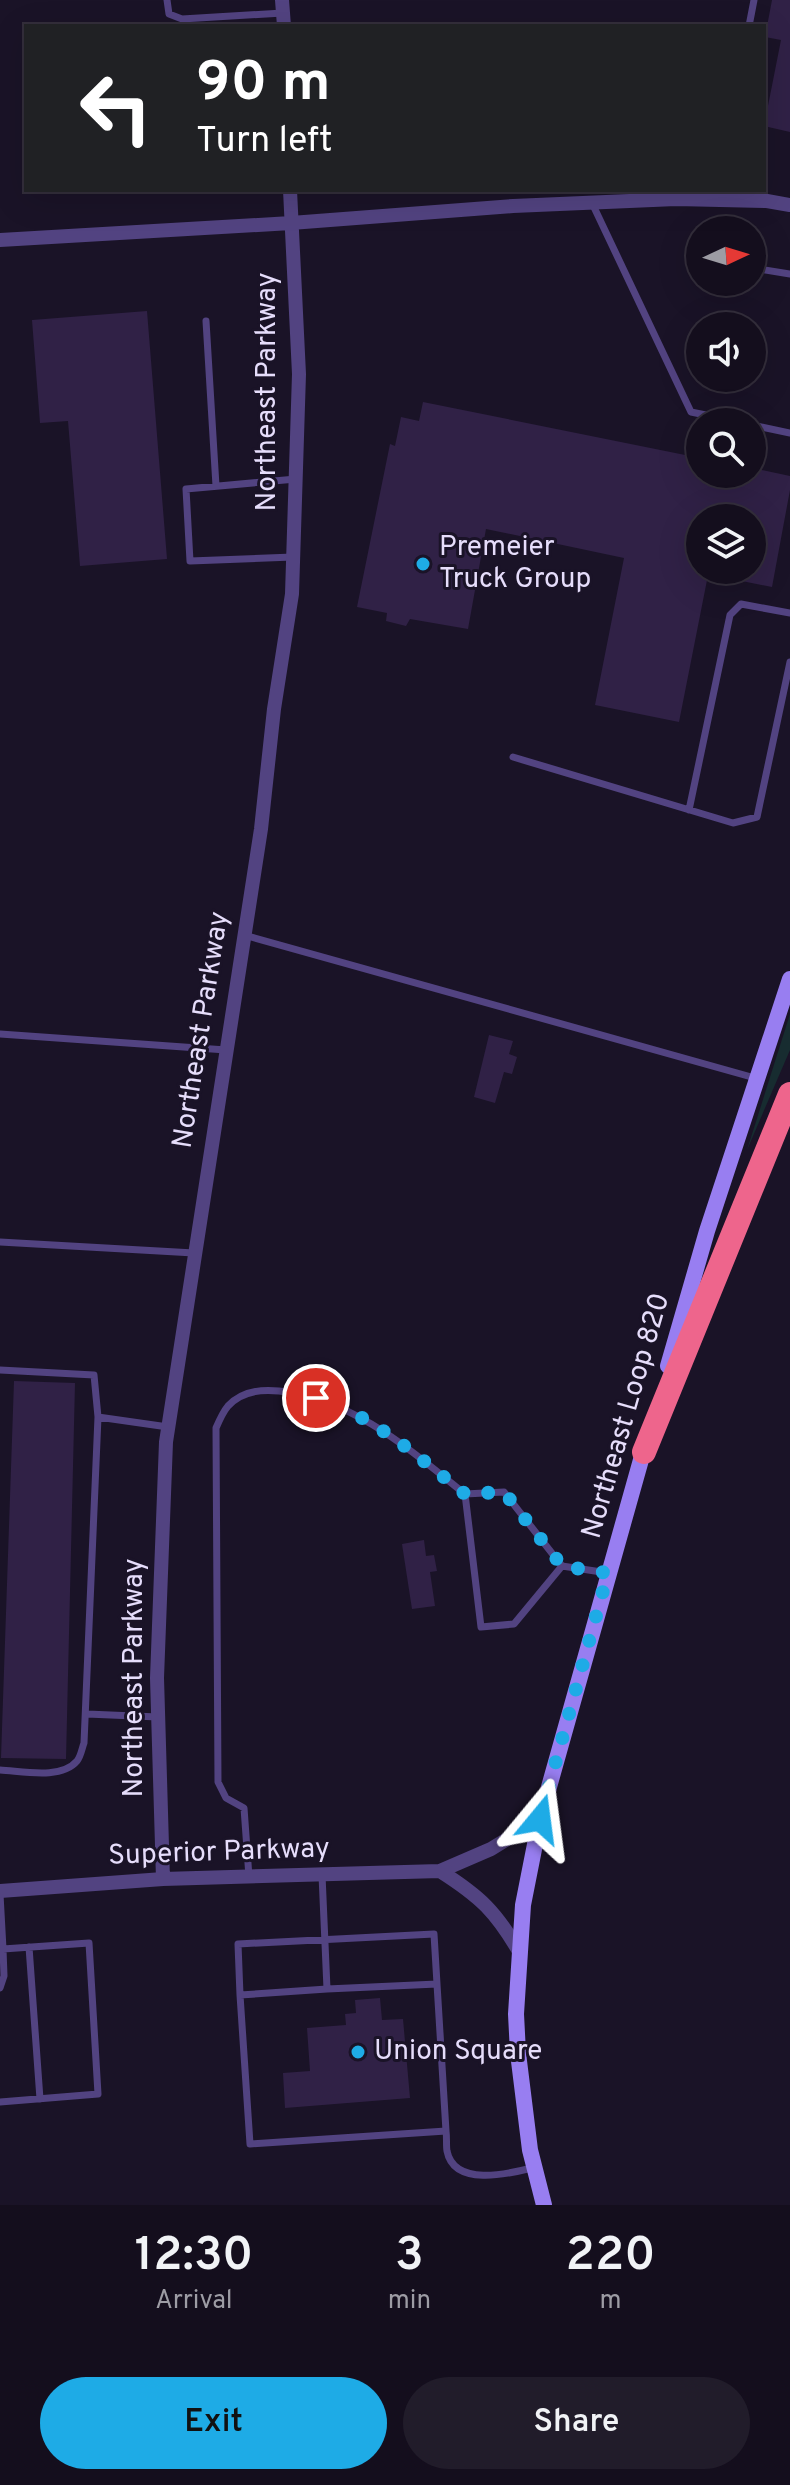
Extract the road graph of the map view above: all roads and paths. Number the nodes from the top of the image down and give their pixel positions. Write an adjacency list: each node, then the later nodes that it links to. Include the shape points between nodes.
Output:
1 (167, 0): 3 (lane, via 169,14 182,19)
2 (754, 0): 4 (lane)
3 (283, 13)
4 (749, 24)
5 (290, 192): 9 (street, Northeast Parkway)
6 (715, 195): 7 (street); 8 (street)
7 (592, 203): 9 (street); 14 (lane)
8 (790, 205)
9 (291, 223): 10 (street); 17 (street, Northeast Parkway, via 299,374)
10 (0, 240)
11 (766, 270): 12 (lane)
12 (790, 274)
13 (206, 321): 18 (lane)
14 (689, 408)
15 (766, 428): 16 (lane)
16 (790, 433)
17 (296, 479): 18 (lane); 19 (street, Northeast Parkway)
18 (216, 486): 19 (lane, via 186,489 190,561)
19 (293, 557): 24 (street, Northeast Parkway)
20 (790, 613): 23 (lane, via 741,604 730,615)
21 (790, 662): 23 (lane, via 757,817 733,823)
22 (513, 757): 23 (lane)
23 (689, 810)
24 (244, 935): 27 (street, Northeast Parkway); 28 (lane)
25 (790, 979): 28 (main road, Northeast Loop 820)
26 (0, 1034): 27 (lane)
27 (226, 1050): 31 (street, Northeast Parkway)
28 (757, 1079): 35 (main road, Northeast Loop 820)
29 (790, 1094): 35 (highway)
30 (0, 1242): 31 (lane)
31 (194, 1253): 34 (street, Northeast Parkway)
32 (0, 1370): 33 (lane, via 94,1375)
33 (98, 1417): 34 (lane); 39 (lane)
34 (168, 1427): 40 (street, Northeast Parkway)
35 (644, 1452): 38 (main road, Northeast Loop 820)
36 (465, 1494): 37 (lane, via 504,1492); 37 (lane, via 481,1627 514,1624); 45 (lane, via 370,1422 333,1403 264,1390 228,1406 216,1428 218,1782 226,1798 244,1808)
37 (562, 1566): 38 (lane)
38 (608, 1573): 42 (main road, Northeast Loop 820)
39 (87, 1714): 40 (lane); 41 (lane, via 78,1760 67,1769)
40 (158, 1717): 46 (street, Northeast Parkway)
41 (0, 1770)
42 (540, 1819): 43 (street, via 491,1849); 51 (main road, Northeast Loop 820, via 523,1905)
43 (440, 1871): 44 (street, Superior Parkway); 51 (street, via 493,1910)
44 (322, 1875): 45 (street, Superior Parkway); 48 (lane)
45 (249, 1877): 46 (street, Superior Parkway)
46 (163, 1879): 47 (street, Superior Parkway)
47 (0, 1892): 50 (lane)
48 (325, 1939): 52 (lane, via 434,1934); 54 (lane); 55 (lane, via 238,1944)
49 (29, 1947): 50 (lane); 56 (lane); 56 (lane, via 89,1943 98,2094)
50 (2, 1950): 53 (lane)
51 (520, 1953): 59 (main road, Northeast Loop 820, via 518,2053)
52 (437, 1984): 54 (lane); 58 (lane)
53 (0, 1988)
54 (327, 1989): 55 (lane)
55 (240, 1995): 58 (lane, via 250,2144)
56 (40, 2099): 57 (lane)
57 (0, 2102)
58 (446, 2131): 59 (lane, via 447,2153 458,2169 480,2175)
59 (535, 2167): 60 (main road, Northeast Loop 820)
60 (544, 2205)

